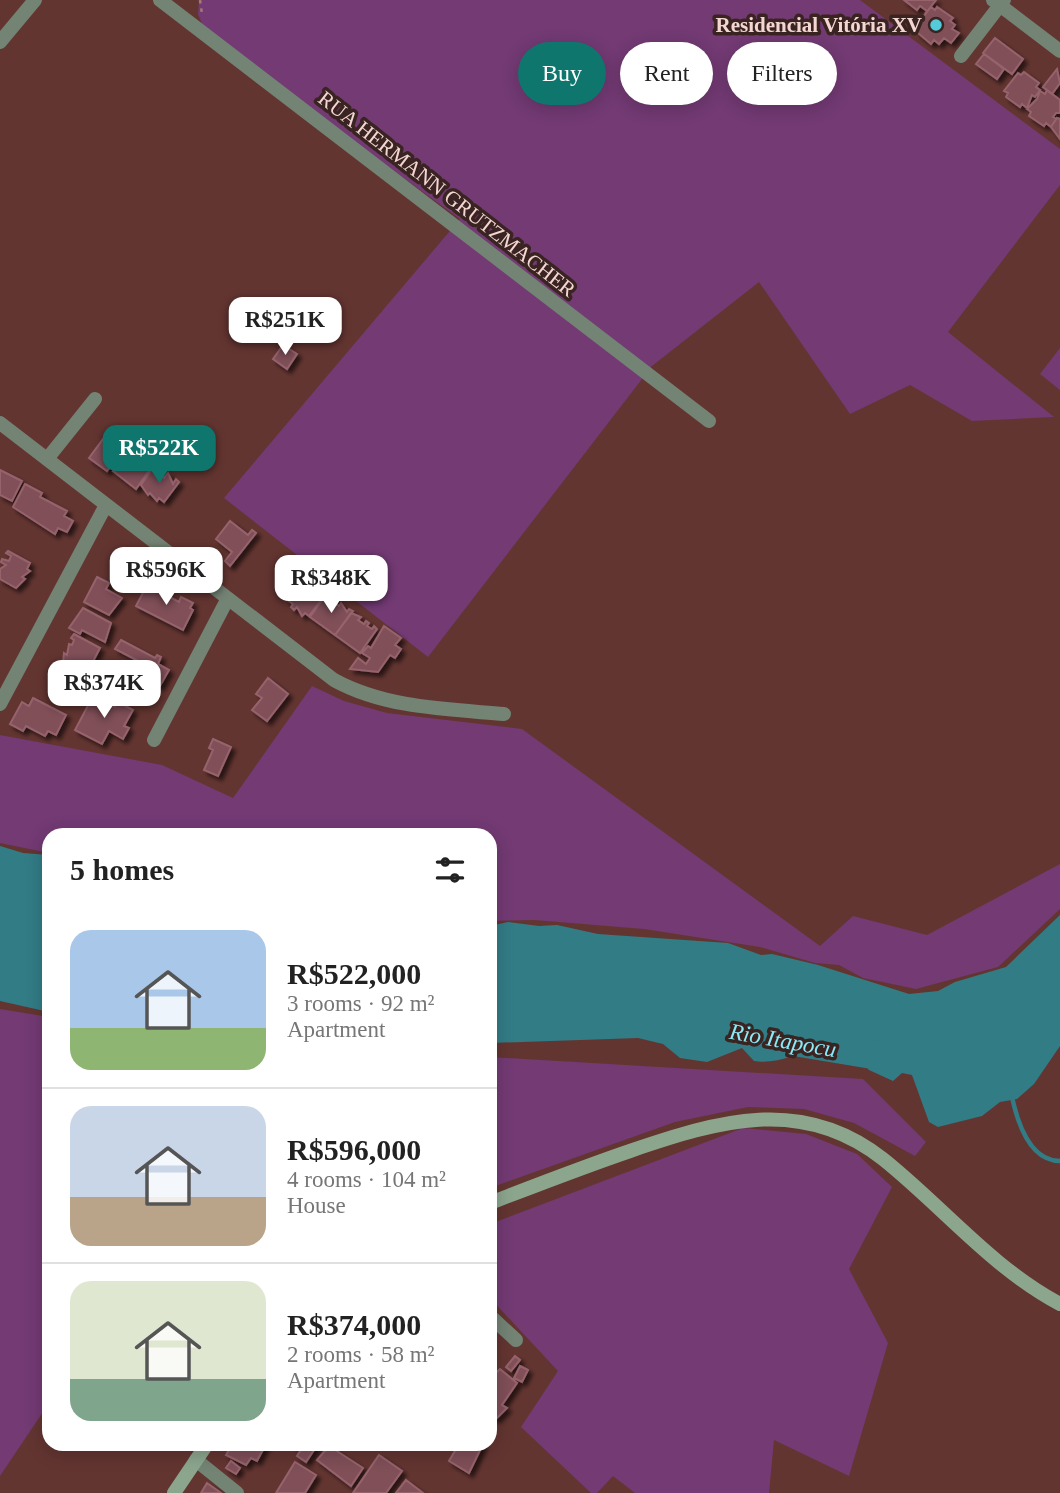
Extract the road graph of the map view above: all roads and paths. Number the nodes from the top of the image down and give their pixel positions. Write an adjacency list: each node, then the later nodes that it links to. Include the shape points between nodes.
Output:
1 (35, 0): 4 (street)
2 (160, 0): 8 (street, RUA HERMANN GRUTZMACHER)
3 (999, 2): 5 (street); 6 (street)
4 (0, 42)
5 (1060, 51)
6 (961, 56)
7 (95, 399): 10 (street)
8 (709, 421)
9 (0, 423): 10 (street)
10 (47, 459): 11 (street)
11 (106, 505): 12 (street); 13 (street)
12 (227, 600): 14 (street, via 314,667 354,691 388,701); 15 (street)
13 (0, 704)
14 (503, 714)
15 (153, 740)
16 (497, 1200): 17 (main road, via 724,1122 774,1118 810,1124 862,1143 1005,1267)
17 (1060, 1304)
18 (497, 1322): 19 (street)
19 (516, 1340)
20 (202, 1451): 21 (main road)
21 (196, 1460): 22 (main road); 23 (street)
22 (174, 1493)
23 (237, 1493)

